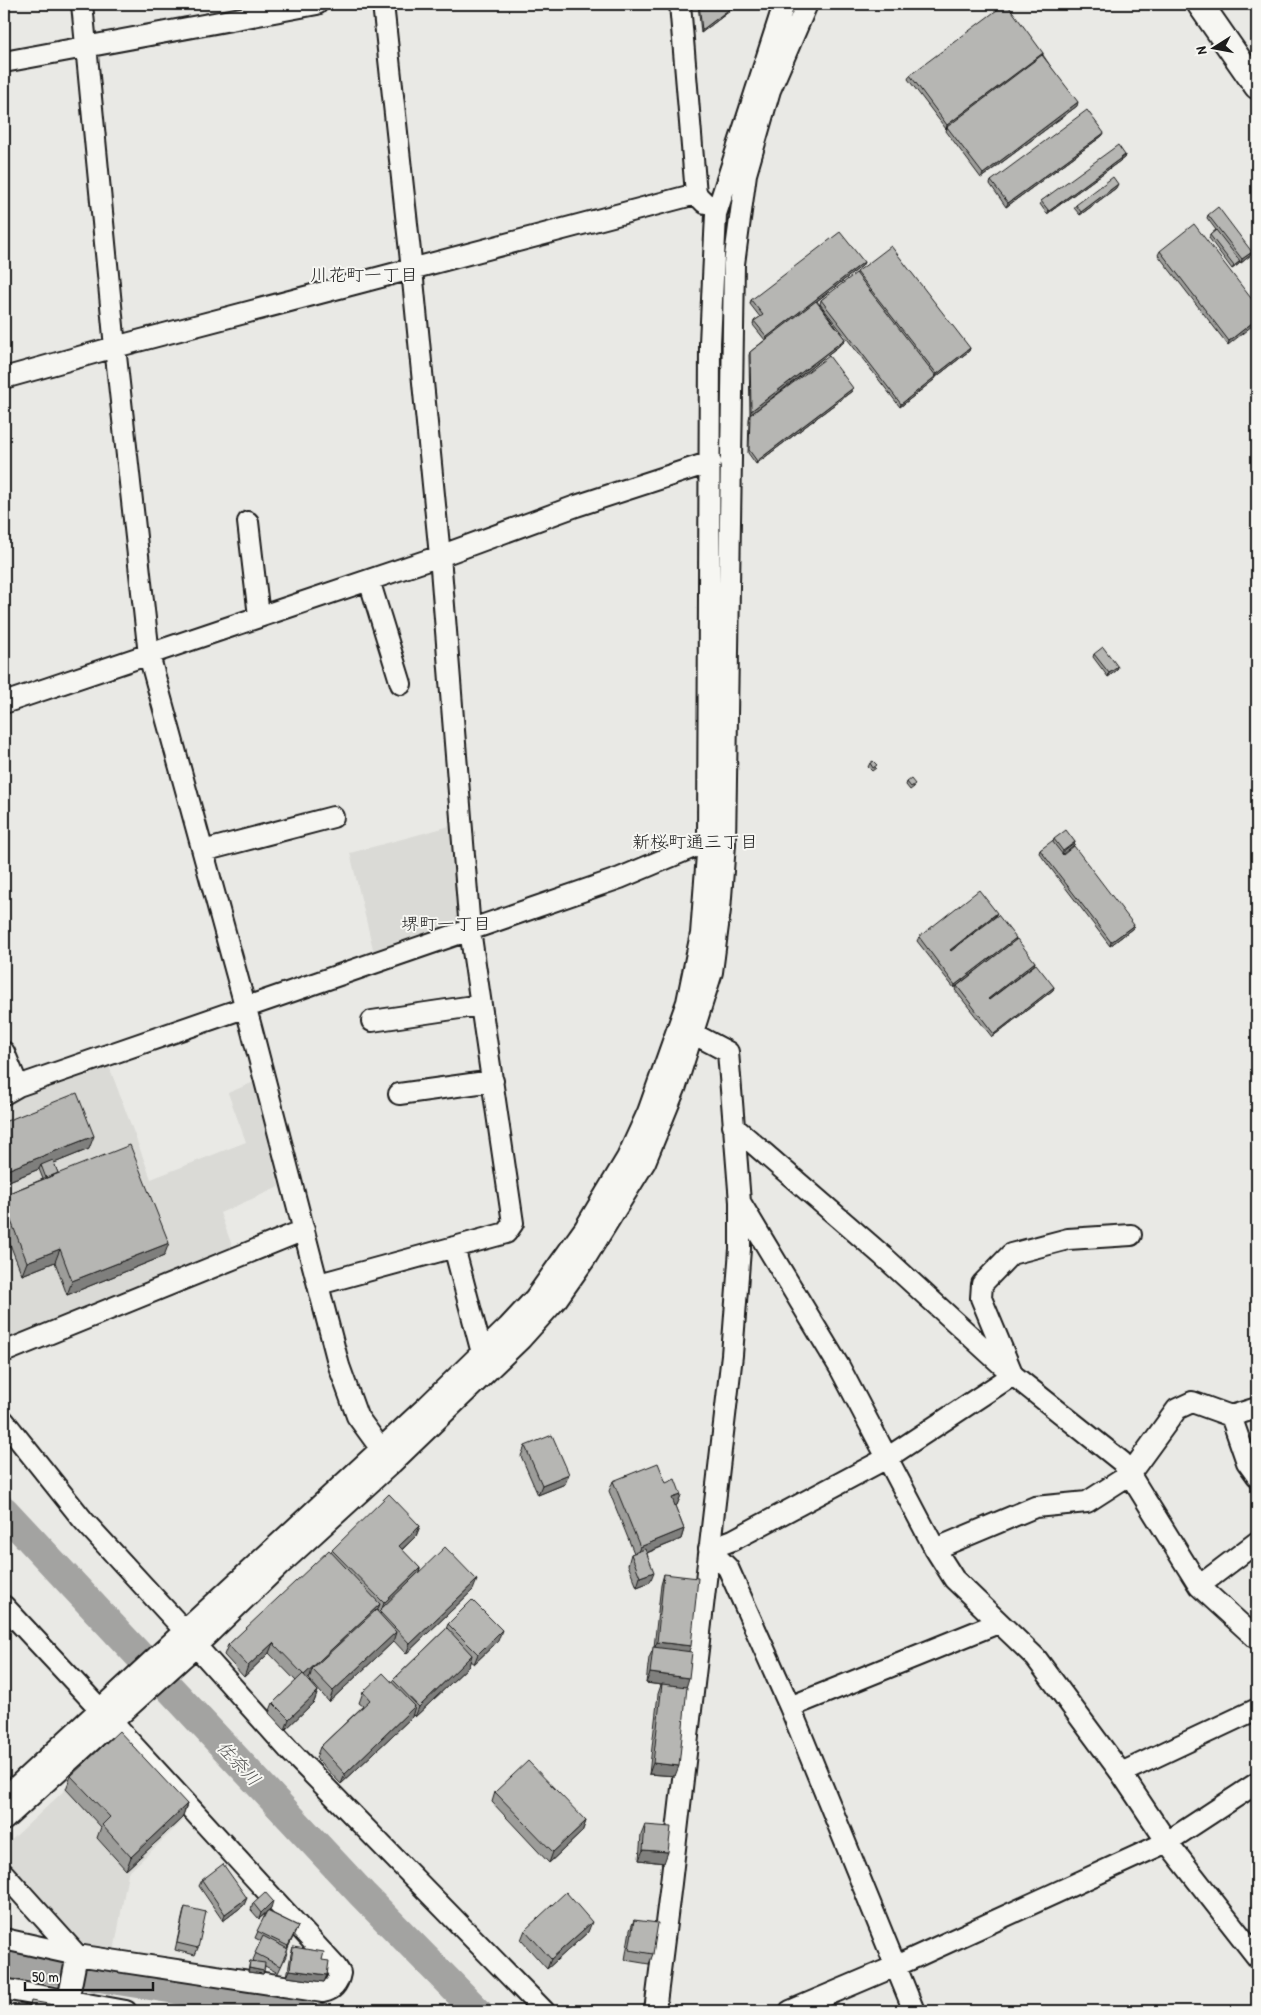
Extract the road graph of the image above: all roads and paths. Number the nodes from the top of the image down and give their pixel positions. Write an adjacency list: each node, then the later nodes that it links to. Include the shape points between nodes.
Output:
1 (82, 4): 8 (street)
2 (316, 4): 8 (street)
3 (382, 4): 13 (street)
4 (680, 4): 11 (street)
5 (784, 4): 12 (street)
6 (807, 4): 31 (street, via 767,99 746,174 734,264 725,844 712,972)
7 (1200, 4): 10 (main road)
8 (86, 47): 9 (street); 14 (street)
9 (4, 62)
10 (1257, 86)
11 (696, 194): 12 (street); 13 (street)
12 (716, 214): 16 (street, via 710,343)
13 (412, 270): 14 (street); 18 (street)
14 (115, 347): 15 (street); 21 (street)
15 (4, 378)
16 (710, 462): 18 (street, via 576,506); 25 (street)
17 (248, 522): 20 (street)
18 (440, 556): 19 (street); 27 (street)
19 (369, 580): 20 (street); 22 (street)
20 (260, 616): 21 (street)
21 (149, 655): 23 (street); 26 (street)
22 (401, 684)
23 (4, 704)
24 (333, 817): 26 (street)
25 (708, 841): 27 (street, via 620,878); 43 (street, via 701,934 687,1002 648,1112 627,1158 585,1228 536,1298)
26 (203, 851): 29 (street)
27 (470, 930): 28 (street); 29 (street)
28 (480, 1005): 30 (street); 33 (street)
29 (245, 1008): 34 (street); 38 (street)
30 (372, 1021)
31 (694, 1034): 36 (street, via 728,1052); 48 (street, via 645,1162 557,1299 521,1339)
32 (4, 1052): 34 (street)
33 (493, 1081): 35 (street); 40 (street, via 513,1223 506,1233)
34 (11, 1090)
35 (399, 1094)
36 (732, 1126): 37 (street); 44 (street)
37 (740, 1202): 49 (street, via 840,1368); 53 (street, via 732,1354)
38 (304, 1230): 41 (street); 42 (street)
39 (1131, 1235): 44 (street, via 1068,1239 1011,1254 982,1284 981,1298)
40 (454, 1247): 41 (street); 43 (street)
41 (319, 1284): 48 (street, via 340,1366 357,1416)
42 (4, 1352)
43 (482, 1353): 48 (street)
44 (1014, 1375): 49 (street); 50 (street, via 1122,1462)
45 (1257, 1408): 46 (street)
46 (1231, 1416): 50 (street, via 1192,1402 1177,1409); 51 (street, via 1247,1462)
47 (4, 1422): 59 (street)
48 (386, 1457): 59 (street, via 278,1566)
49 (887, 1458): 53 (street, via 733,1540); 54 (street)
50 (1130, 1475): 54 (street, via 1087,1502 1035,1507); 55 (street)
51 (1257, 1476)
52 (1257, 1542): 55 (street)
53 (709, 1549): 60 (street, via 728,1568); 77 (street)
54 (935, 1549): 57 (street, via 954,1579)
55 (1200, 1586): 58 (street)
56 (4, 1606): 61 (street)
57 (998, 1623): 60 (street); 63 (street, via 1036,1658)
58 (1257, 1639)
59 (186, 1642): 61 (street); 76 (street)
60 (790, 1707): 72 (street)
61 (112, 1709): 65 (street); 66 (street); 70 (street, via 336,1967 340,1973 339,1980 330,1990 322,1992)
62 (1257, 1709): 63 (street)
63 (1121, 1773): 67 (street)
64 (1257, 1784): 67 (street)
65 (4, 1798)
66 (4, 1820)
67 (1167, 1842): 71 (street); 72 (street)
68 (4, 1874): 70 (street)
69 (4, 1939): 70 (street)
70 (77, 1954): 74 (street)
71 (1257, 1957)
72 (896, 1966): 78 (street); 79 (street)
73 (4, 1989): 74 (street)
74 (69, 2000): 75 (street)
75 (126, 2011)
76 (544, 2011)
77 (655, 2011)
78 (790, 2011)
79 (914, 2011)

